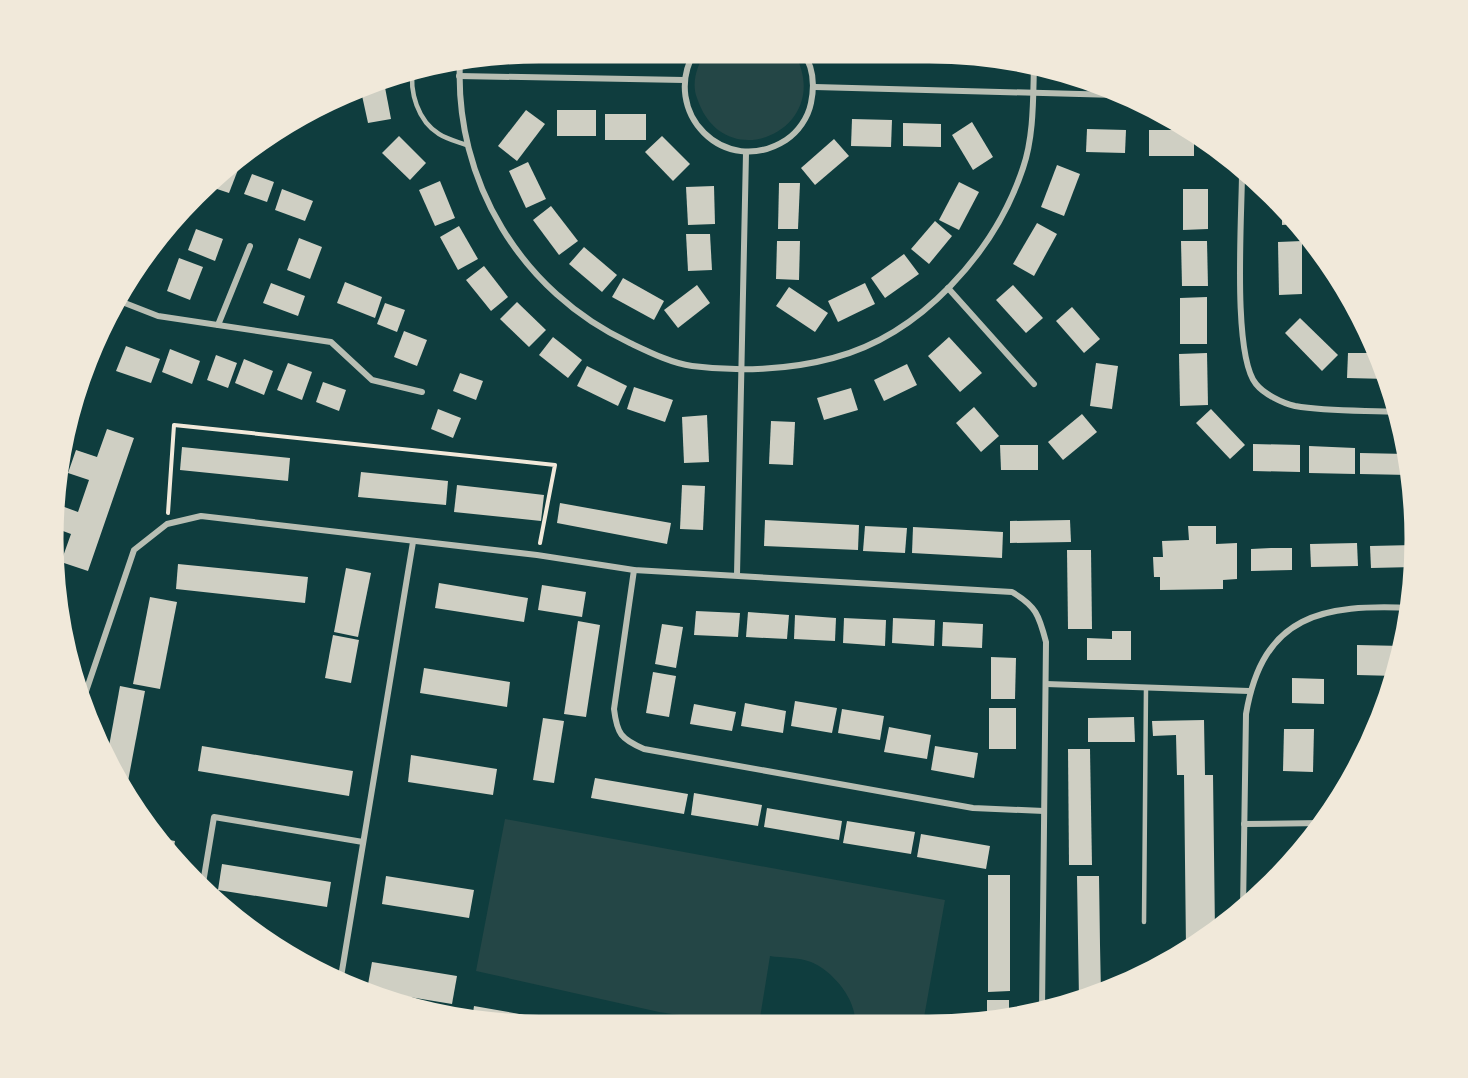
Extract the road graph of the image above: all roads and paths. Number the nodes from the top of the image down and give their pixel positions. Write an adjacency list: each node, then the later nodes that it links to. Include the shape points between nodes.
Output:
1 (689, 62): 7 (street)
2 (810, 62): 8 (street)
3 (459, 69): 5 (street)
4 (1034, 74): 9 (street)
5 (459, 76): 7 (street); 11 (street)
6 (413, 79): 11 (lane, via 414,98 421,115 439,134)
7 (684, 80): 12 (street, via 687,107 700,130 721,146)
8 (815, 87): 9 (street); 12 (street, via 810,112 795,134 773,148)
9 (1033, 93): 10 (street); 15 (street, via 1024,166 1010,201 995,229)
10 (1103, 95)
11 (466, 145): 18 (street, via 497,222 520,258 581,316 649,352 690,366)
12 (746, 153): 18 (street)
13 (1242, 178): 21 (street, via 1241,330 1245,361 1256,384 1272,397 1294,406)
14 (250, 246): 17 (street)
15 (948, 288): 18 (street, via 886,334 834,358); 19 (street)
16 (124, 302): 17 (street, via 158,315)
17 (218, 325): 20 (street, via 332,342 372,380)
18 (741, 369): 26 (street)
19 (1034, 384)
20 (422, 392)
21 (1389, 411)
22 (167, 524): 23 (street, via 201,516); 24 (path, via 174,425 555,465); 30 (street, via 134,550)
23 (413, 542): 24 (street); 35 (street)
24 (537, 555): 25 (street)
25 (634, 570): 26 (street); 32 (street, via 614,710 616,728 625,741 644,749 973,808)
26 (737, 575): 28 (street, via 1012,592 1029,602 1040,617 1046,642)
27 (1401, 608): 31 (street, via 1352,607 1307,619 1268,650)
28 (1046, 684): 29 (street); 32 (street)
29 (1146, 688): 31 (street); 38 (lane)
30 (86, 690)
31 (1249, 692): 34 (street)
32 (1044, 811): 40 (street)
33 (1313, 823): 34 (street)
34 (1244, 824): 37 (street)
35 (363, 842): 36 (street, via 214,817); 39 (street)
36 (204, 879)
37 (1243, 899)
38 (1144, 922)
39 (342, 973)
40 (1042, 1002)

